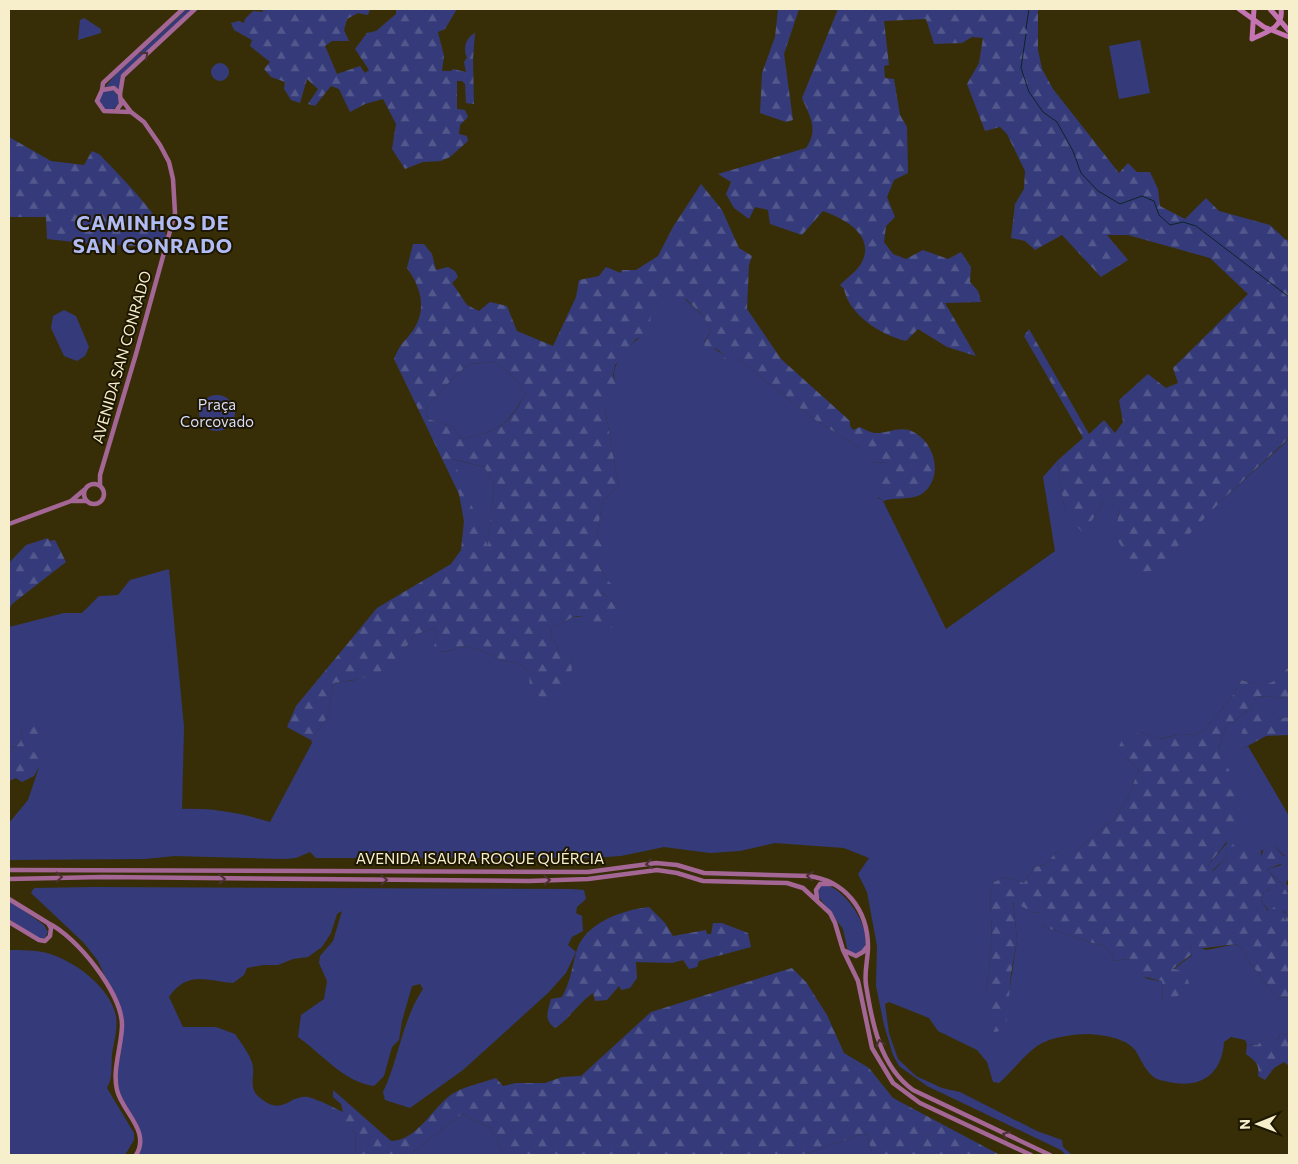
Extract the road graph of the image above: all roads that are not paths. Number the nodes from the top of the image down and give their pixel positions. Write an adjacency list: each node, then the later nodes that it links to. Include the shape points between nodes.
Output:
1 (183, 9): 12 (main road, via 103,83)
2 (195, 9): 13 (main road, one-way to 2, via 123,76)
3 (1239, 9): 7 (main road)
4 (1254, 9): 7 (main road)
5 (1270, 9): 8 (main road)
6 (1281, 9): 8 (main road)
7 (1252, 19): 9 (main road); 9 (main road, via 1252,39)
8 (1280, 20): 9 (main road); 10 (main road)
9 (1273, 30): 11 (main road)
10 (1289, 31)
11 (1289, 37)
12 (102, 90): 13 (main road, via 110,87); 15 (main road, via 97,97 100,109 108,113)
13 (120, 94): 14 (main road)
14 (122, 100): 15 (main road); 16 (main road, AVENIDA SAN CONRADO)
15 (116, 111): 16 (main road)
16 (131, 112): 17 (main road, AVENIDA SAN CONRADO, via 144,122 169,162 175,213)
17 (100, 474): 18 (main road, AVENIDA SAN CONRADO); 19 (main road, AVENIDA SAN CONRADO)
18 (92, 484): 19 (main road); 20 (main road)
19 (100, 486): 22 (main road, via 104,492 102,501 94,504)
20 (84, 490): 21 (main road); 22 (main road)
21 (71, 501): 22 (main road); 23 (main road)
22 (87, 501)
23 (9, 524)
24 (9, 870): 26 (main road, AVENIDA ISAURA ROQUE QUÉRCIA, one-way to 24, via 808,876 704,873 656,863 588,872)
25 (9, 879): 28 (main road, AVENIDA ISAURA ROQUE QUÉRCIA, one-way to 28, via 529,881 588,879 657,870 703,881 787,883 803,888)
26 (837, 884): 28 (main road, via 820,884 816,890); 33 (main road, via 860,913)
27 (9, 899): 30 (main road)
28 (817, 900): 34 (main road, AVENIDA ISAURA ROQUE QUÉRCIA, via 830,913)
29 (9, 922): 31 (main road, via 39,940 45,941)
30 (48, 923): 31 (main road); 32 (main road)
31 (50, 936): 32 (main road)
32 (65, 936): 35 (main road, via 99,971 119,1006 122,1041 116,1085 140,1132 141,1144)
33 (868, 945): 34 (main road, via 860,955); 37 (main road, one-way to 33, via 913,1090 897,1075 878,1038 866,984)
34 (843, 950): 36 (main road, AVENIDA ISAURA ROQUE QUÉRCIA, via 858,981 872,1048 893,1083 920,1103)
35 (136, 1155)
36 (1031, 1155)
37 (1050, 1155)

